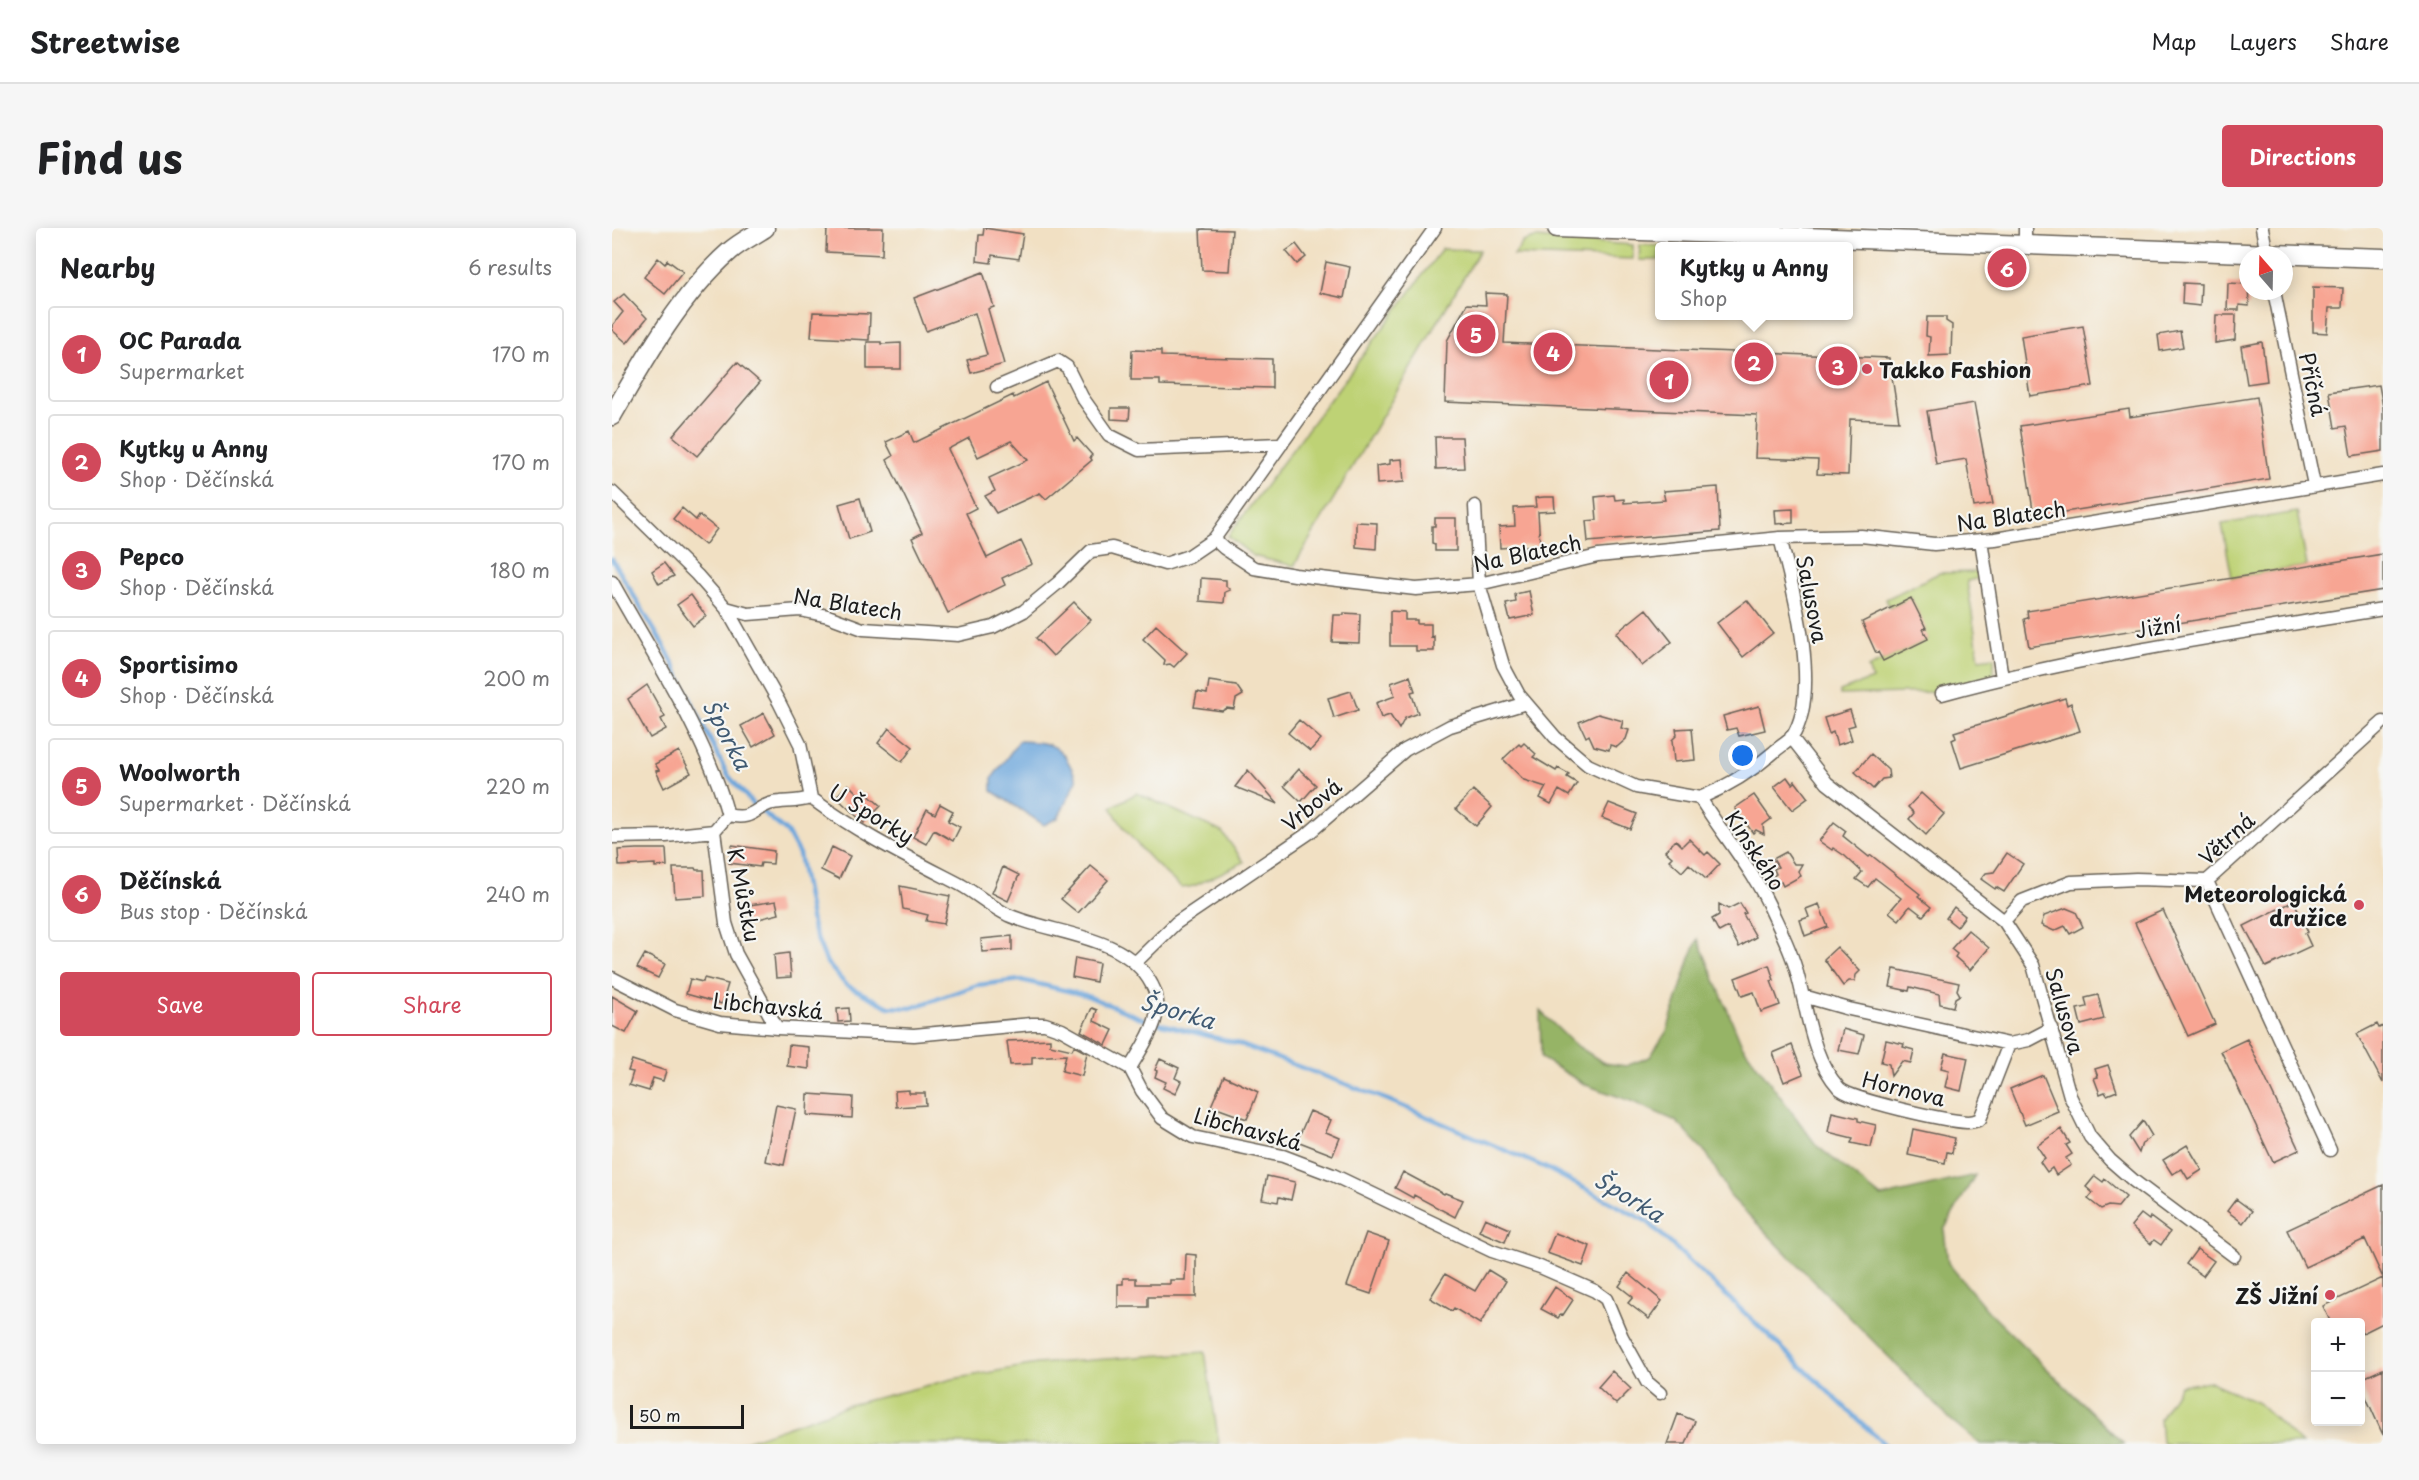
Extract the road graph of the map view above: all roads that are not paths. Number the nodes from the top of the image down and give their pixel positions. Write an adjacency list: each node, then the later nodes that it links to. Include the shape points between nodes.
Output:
1 (765, 228): 12 (main road, via 731,251 695,288)
2 (1435, 228): 14 (street)
3 (1557, 228): 5 (main road)
4 (2262, 228): 6 (street)
5 (2025, 237): 7 (main road)
6 (2265, 246)
7 (2239, 252)
8 (2293, 255): 9 (main road)
9 (2383, 258)
10 (2276, 300): 16 (street, Příčná)
11 (997, 387): 14 (street, via 1058,361 1067,367 1082,397 1109,435 1139,450)
12 (617, 395): 13 (main road)
13 (612, 416)
14 (1282, 444): 20 (street)
15 (2383, 475): 16 (street, Na Blatech)
16 (2314, 485): 21 (street, Na Blatech)
17 (612, 492): 24 (street, U Šporky)
18 (1475, 506): 23 (street, Kinského)
19 (1780, 538): 21 (street, Na Blatech, via 1861,536 1934,544); 23 (street, Na Blatech, via 1598,556); 30 (street, Salusova, via 1805,659 1805,701)
20 (1214, 539): 23 (street, Na Blatech, via 1254,568 1295,575 1416,589); 24 (street, Na Blatech, via 1189,556 1165,564 1112,548 1091,551 1024,611 993,627 958,635 863,629 800,610 748,614)
21 (1981, 540): 26 (street)
22 (612, 582): 33 (street, via 697,735)
23 (1479, 584): 28 (street, Kinského, via 1503,665)
24 (726, 608): 31 (street, U Šporky, via 800,744)
25 (2383, 609): 26 (street, Jižní, via 2121,652)
26 (2002, 678): 27 (street, Jižní)
27 (1942, 694)
28 (1526, 703): 32 (street, Kinského, via 1555,737 1588,765 1636,787); 38 (street, Vrbová, via 1450,726 1405,750 1309,833 1176,923)
29 (2383, 722): 36 (street, Větrná)
30 (1791, 737): 32 (street, Salusova, via 1753,770); 37 (street, Salusova, via 1827,783)
31 (811, 798): 33 (street, via 771,803 752,815 738,818); 38 (street, U Šporky, via 842,822 1006,914 1108,946)
32 (1700, 798): 40 (street, Kinského, via 1772,911)
33 (728, 815): 34 (street, K Můstku)
34 (714, 831): 35 (street, K Můstku); 41 (street, K Můstku, via 726,923 736,954)
35 (612, 837)
36 (2207, 881): 37 (street, via 2071,882 2022,901); 45 (street, Větrná)
37 (2004, 921): 42 (street, Salusova, via 2034,965)
38 (1135, 963): 44 (street, U Šporky, via 1152,984 1159,1003 1149,1034)
39 (612, 978): 41 (street, Libchavská, via 675,1010 720,1023)
40 (1803, 996): 43 (street); 43 (street, Hornova, via 1809,1026 1826,1068 1841,1090 1859,1099 1968,1123 1980,1119)
41 (777, 1028): 44 (street, Libchavská, via 914,1035 1045,1024)
42 (2052, 1028): 43 (street, via 2029,1040); 46 (street, Salusova, via 2070,1096 2090,1137 2134,1181)
43 (2009, 1044)
44 (1130, 1068): 47 (street, Libchavská, via 1162,1118 1192,1137 1283,1156 1333,1175 1492,1251 1595,1290 1606,1299 1647,1382)
45 (2330, 1150)
46 (2234, 1256)
47 (1660, 1393)

